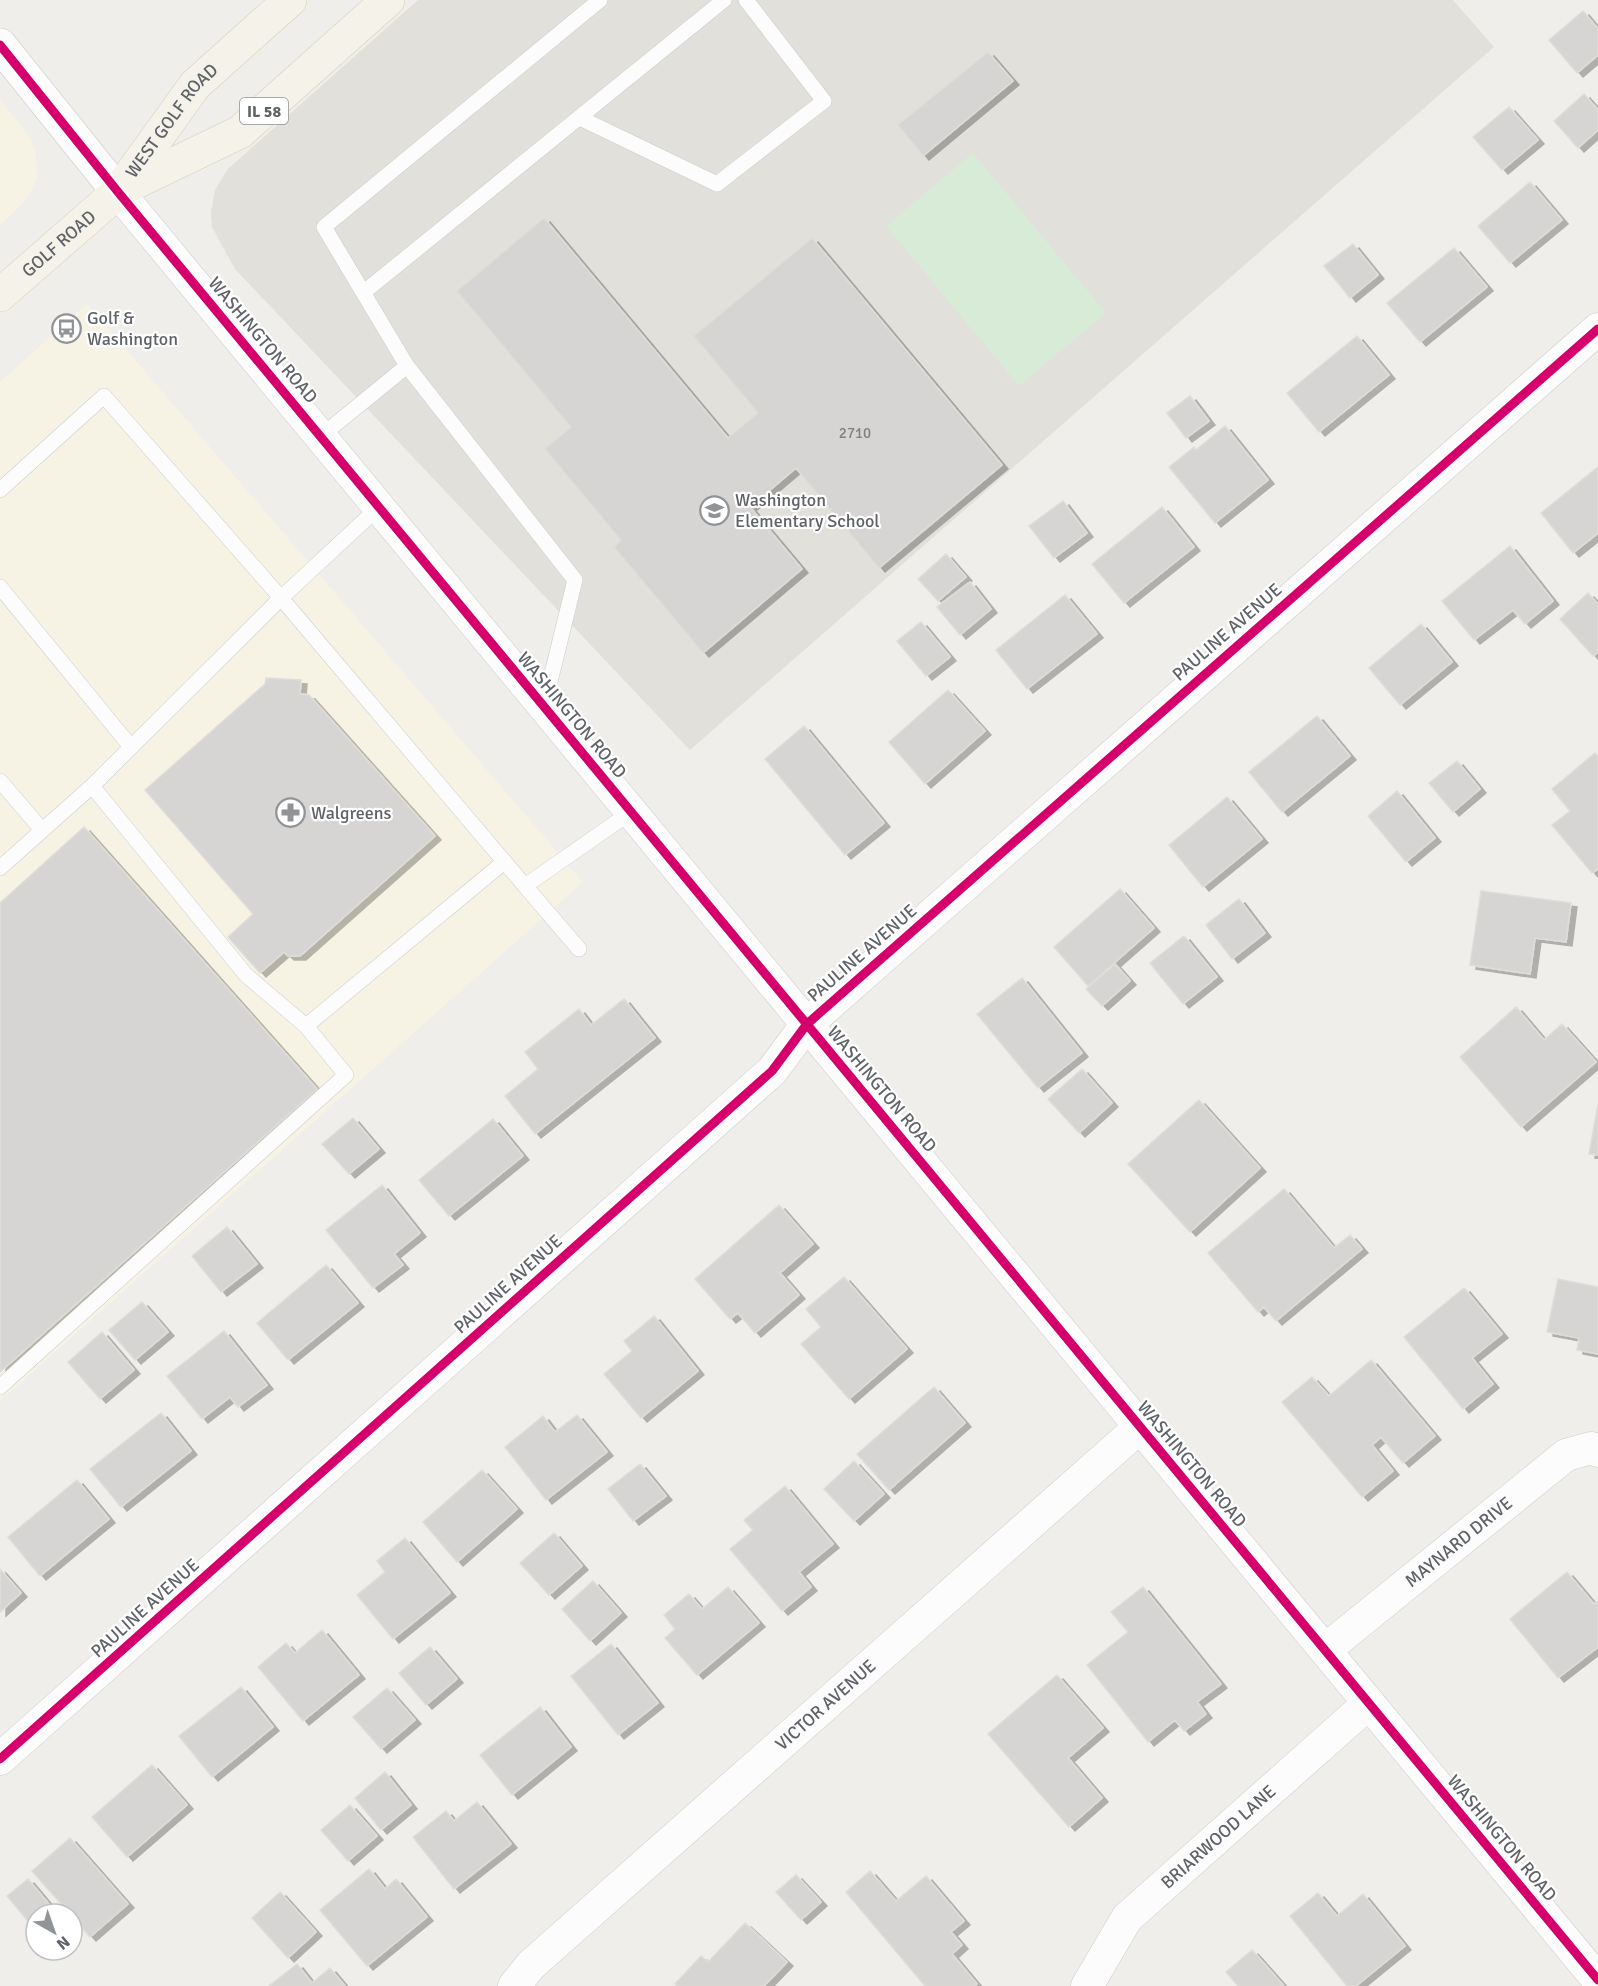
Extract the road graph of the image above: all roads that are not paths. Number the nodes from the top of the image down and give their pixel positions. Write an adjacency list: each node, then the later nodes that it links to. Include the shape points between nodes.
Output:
1 (290, 0): 8 (main road, WEST GOLF ROAD / IL 58, via 195,85)
2 (388, 0): 8 (main road, WEST GOLF ROAD / IL 58, via 240,132)
3 (600, 0): 10 (lane, via 324,227)
4 (724, 0): 7 (lane)
5 (746, 0): 7 (lane, via 824,101 717,184)
6 (0, 45): 8 (street)
7 (580, 118): 10 (lane)
8 (118, 192): 9 (main road, GOLF ROAD / IL 58); 13 (street, WASHINGTON ROAD)
9 (7, 284)
10 (364, 292): 12 (lane)
11 (1598, 329): 28 (street, PAULINE AVENUE)
12 (407, 366): 13 (lane); 18 (lane, via 575,580)
13 (321, 436): 15 (street, WASHINGTON ROAD)
14 (0, 490): 17 (lane, via 104,396)
15 (379, 507): 17 (lane); 18 (street, WASHINGTON ROAD)
16 (0, 587): 19 (lane)
17 (280, 598): 19 (lane); 24 (lane)
18 (544, 706): 22 (street, WASHINGTON ROAD)
19 (131, 747): 21 (lane)
20 (0, 781): 23 (lane)
21 (92, 786): 23 (lane); 29 (lane, via 246,975)
22 (631, 812): 26 (lane); 28 (street, WASHINGTON ROAD)
23 (42, 830): 25 (lane)
24 (504, 862): 26 (lane); 29 (lane)
25 (0, 868)
26 (525, 886): 27 (lane)
27 (579, 949)
28 (807, 1023): 31 (street, WASHINGTON ROAD); 35 (street, PAULINE AVENUE, via 772,1071)
29 (306, 1026): 30 (lane, via 346,1075)
30 (0, 1387)
31 (1140, 1427): 33 (street, WASHINGTON ROAD); 37 (street, VICTOR AVENUE, via 531,1965)
32 (1598, 1451): 33 (street, MAYNARD DRIVE, via 1591,1448 1566,1455)
33 (1325, 1650): 34 (street, WASHINGTON ROAD)
34 (1369, 1703): 36 (street, WASHINGTON ROAD); 38 (street, BRIARWOOD LANE, via 1127,1918)
35 (0, 1759)
36 (1598, 1980)
37 (513, 1986)
38 (1088, 1986)

